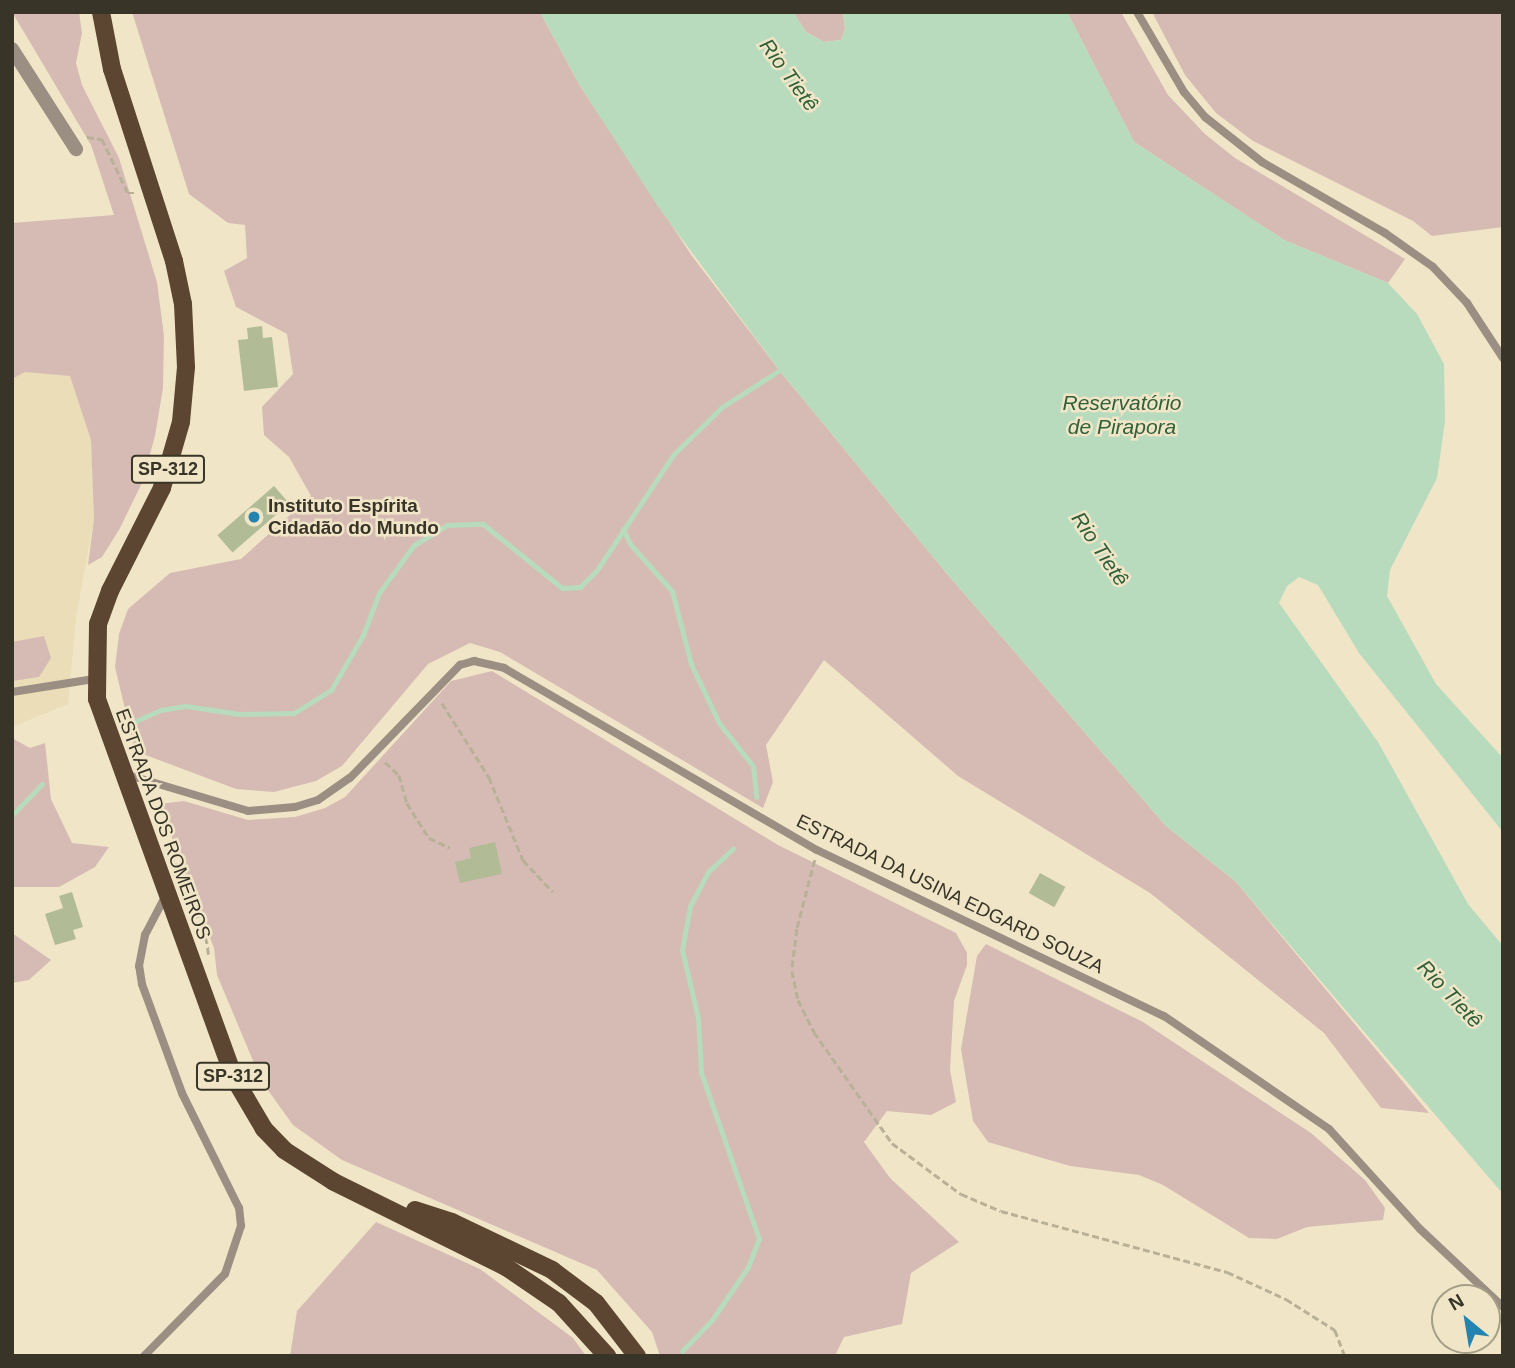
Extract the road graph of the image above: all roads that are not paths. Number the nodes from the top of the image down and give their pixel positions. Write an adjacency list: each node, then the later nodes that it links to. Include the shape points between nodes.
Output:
1 (101, 12): 6 (main road, ESTRADA DOS ROMEIROS / SP-312, via 112,69 155,195 183,304 186,367 181,422 162,488 98,624)
2 (1137, 12): 5 (lane, via 1184,92 1205,117 1262,162 1385,233 1433,267 1467,303)
3 (12, 49): 4 (street)
4 (76, 149)
5 (1503, 358)
6 (94, 679): 7 (lane); 8 (main road, ESTRADA DOS ROMEIROS / SP-312, via 103,724)
7 (12, 692)
8 (121, 773): 9 (main road, ESTRADA DOS ROMEIROS / SP-312); 11 (lane, ESTRADA DA USINA EDGARD SOUZA, via 248,811 318,800 375,752 460,664 474,661 504,668 817,850 1164,1016 1329,1129 1420,1229)
9 (166, 895): 10 (main road, ESTRADA DOS ROMEIROS / SP-312, via 246,1103 284,1150); 12 (lane, via 143,943 142,984 182,1093 239,1208 241,1226 225,1274)
10 (358, 1192): 13 (main road, ESTRADA DOS ROMEIROS / SP-312, via 541,1289 578,1320); 14 (main road, ESTRADA DOS ROMEIROS / SP-312, via 453,1222 552,1270 596,1303)
11 (1503, 1307)
12 (144, 1356)
13 (607, 1356)
14 (637, 1356)

